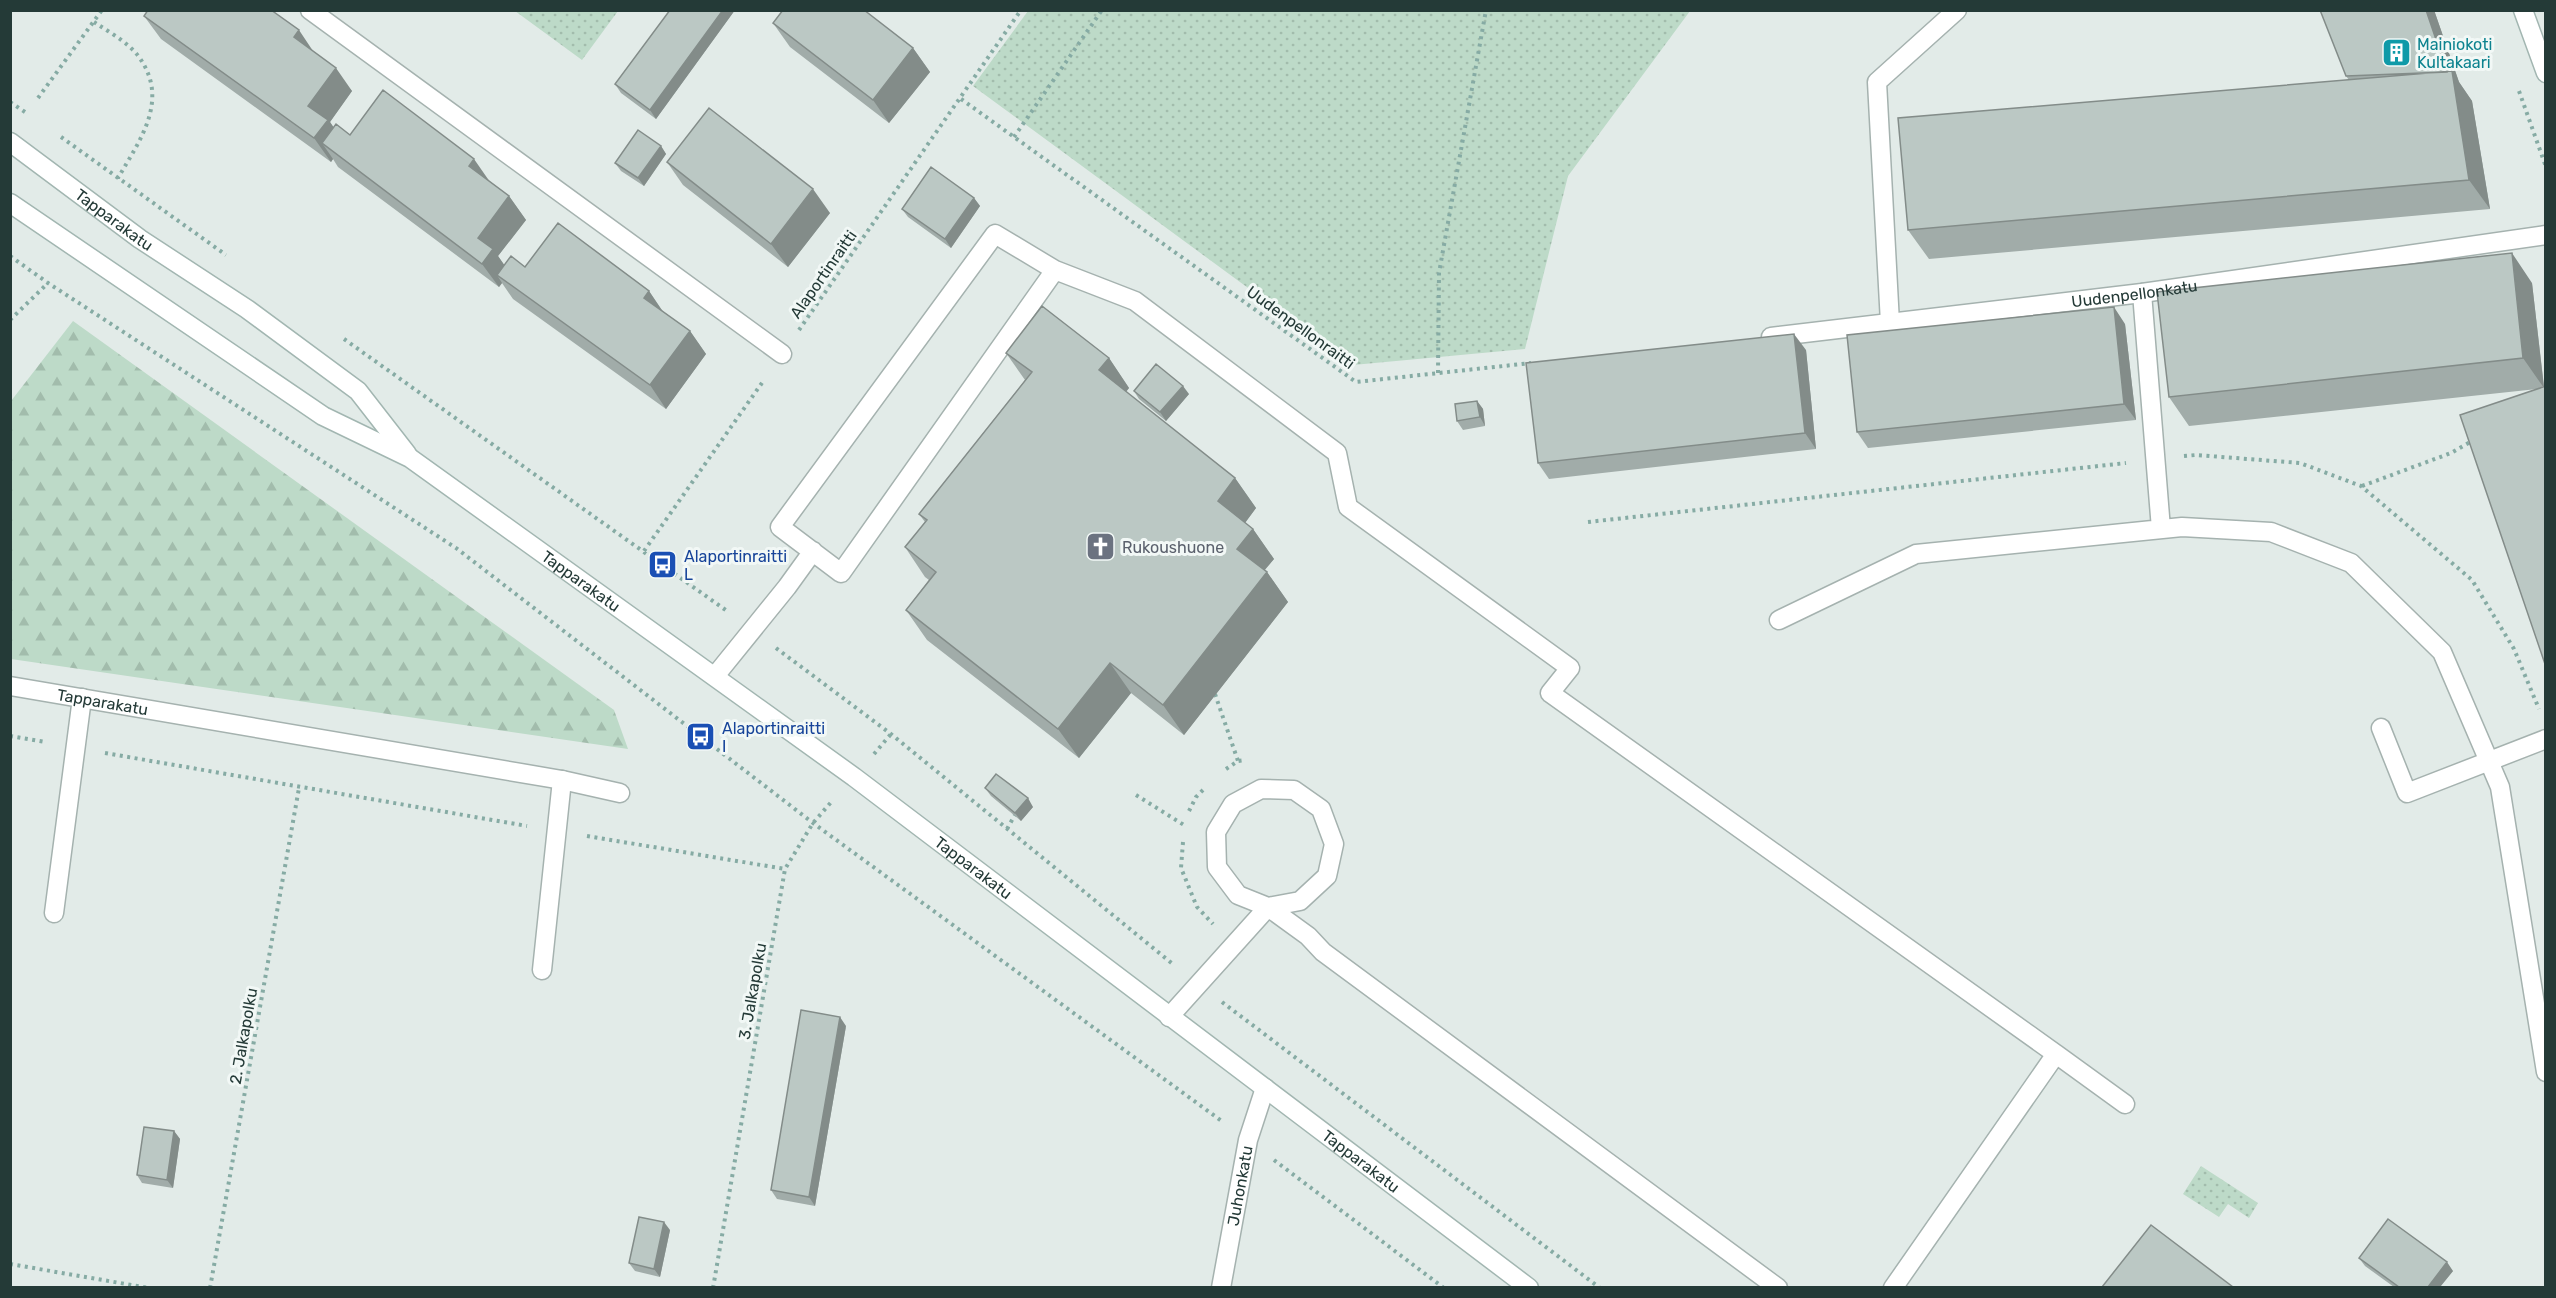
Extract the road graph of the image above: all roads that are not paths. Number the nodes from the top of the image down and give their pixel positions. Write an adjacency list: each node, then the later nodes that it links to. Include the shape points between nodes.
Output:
1 (310, 10): 12 (main road)
2 (1957, 10): 10 (main road, via 1877,82)
3 (2523, 10): 4 (main road)
4 (2546, 73)
5 (10, 142): 13 (main road, Tapparakatu, via 358,391)
6 (10, 203): 13 (main road, Tapparakatu, via 323,416)
7 (2546, 236): 9 (main road, Uudenpellonkatu)
8 (1055, 270): 15 (main road, via 841,573); 15 (main road, via 995,234 780,527); 29 (main road, via 1135,301 1336,453 1348,507 1570,668 1550,693)
9 (2142, 293): 10 (main road, Uudenpellonkatu); 14 (main road)
10 (1890, 323): 11 (main road, Uudenpellonkatu)
11 (1754, 339)
12 (782, 354)
13 (410, 458): 17 (main road, Tapparakatu)
14 (2161, 529): 16 (main road, via 1916,554); 22 (main road, via 2271,532 2351,563 2442,652)
15 (813, 551): 17 (main road)
16 (1779, 620)
17 (715, 676): 28 (main road, Tapparakatu)
18 (10, 686): 19 (main road, Tapparakatu)
19 (82, 698): 23 (main road, Tapparakatu); 26 (main road)
20 (2381, 728): 22 (main road, via 2407,793)
21 (2546, 739): 22 (main road)
22 (2490, 760): 30 (main road, via 2500,787)
23 (562, 780): 24 (main road, Tapparakatu); 27 (main road)
24 (620, 793)
25 (1268, 907): 25 (main road, via 1300,901 1327,876 1334,843 1321,809 1294,790 1261,789 1233,804 1216,832 1217,867 1238,895); 28 (main road); 35 (main road, via 1323,952)
26 (54, 913)
27 (542, 970)
28 (1169, 1017): 31 (main road, Tapparakatu)
29 (2056, 1054): 32 (main road); 36 (main road)
30 (2546, 1072)
31 (1265, 1088): 33 (main road, Juhonkatu, via 1248,1140); 34 (main road, Tapparakatu)
32 (2125, 1104)
33 (1221, 1287)
34 (1529, 1287)
35 (1778, 1287)
36 (1893, 1287)

